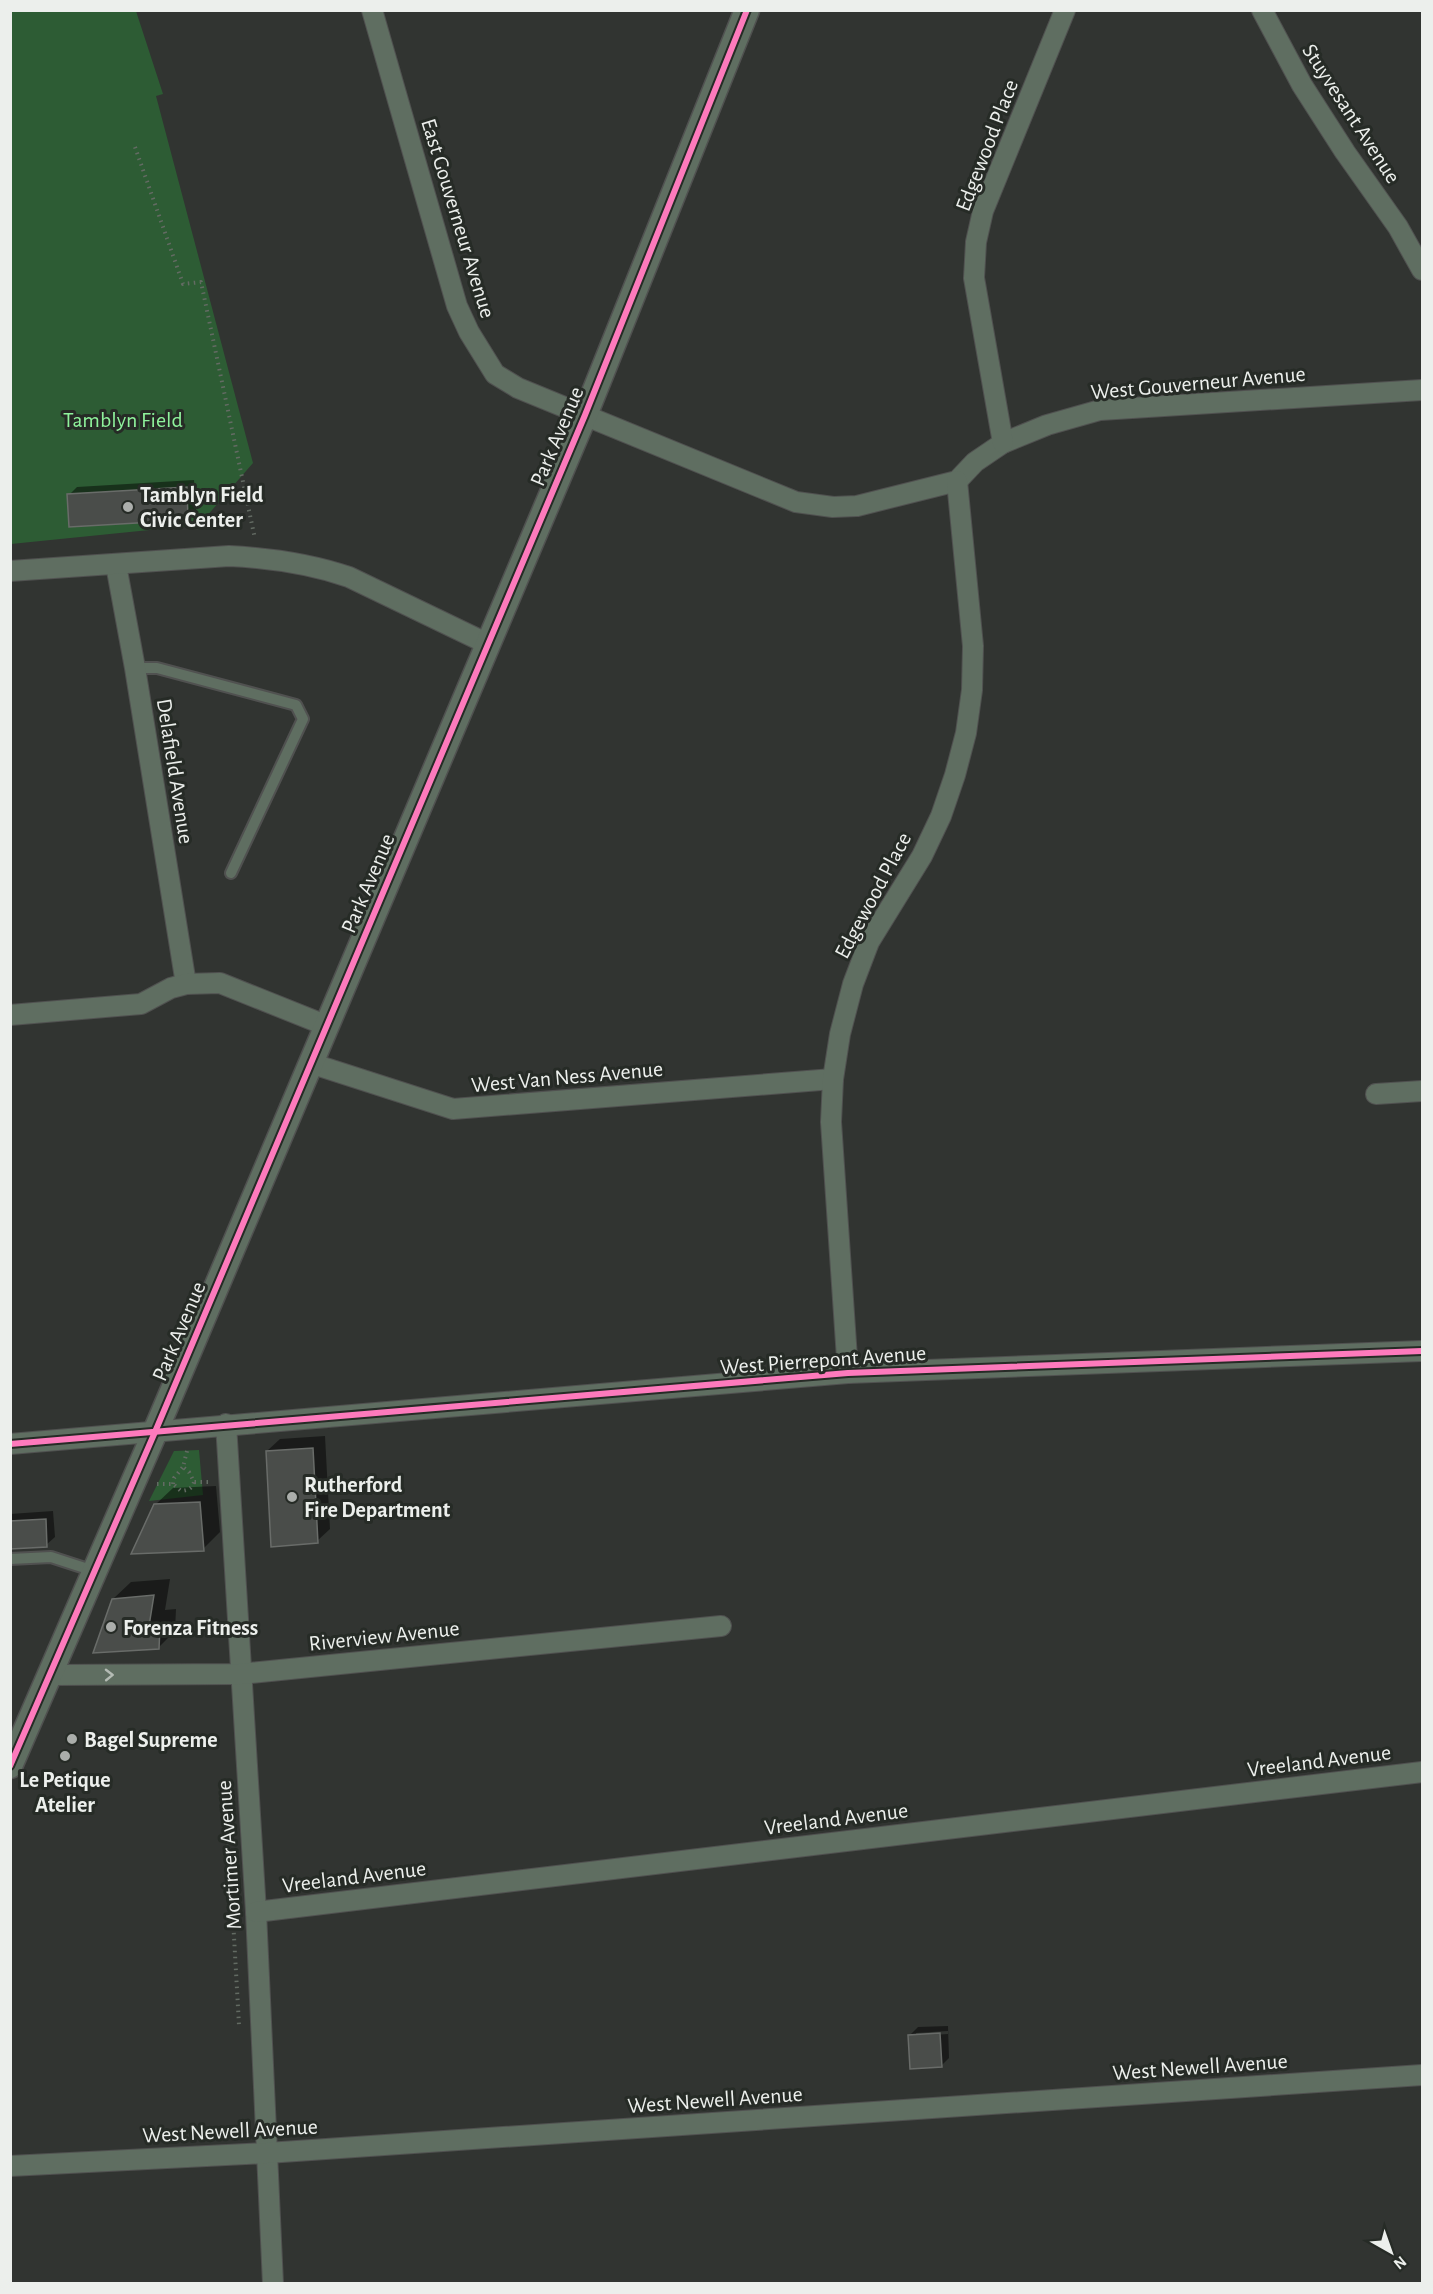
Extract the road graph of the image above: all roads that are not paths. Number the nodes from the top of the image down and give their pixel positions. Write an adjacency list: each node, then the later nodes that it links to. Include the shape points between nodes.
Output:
1 (372, 10): 7 (street, East Gouverneur Avenue, via 458,306 469,332 495,374 518,388)
2 (747, 10): 7 (street, Park Avenue)
3 (1065, 10): 8 (street, Edgewood Place, via 983,211 976,242 974,278)
4 (1262, 10): 5 (street, Stuyvesant Avenue, via 1302,85 1398,227)
5 (1422, 270)
6 (1422, 390): 8 (street, West Gouverneur Avenue, via 1100,410)
7 (585, 415): 9 (street, via 796,502 857,506); 12 (street, Park Avenue)
8 (1003, 443): 9 (street, West Gouverneur Avenue, via 975,462)
9 (957, 481): 19 (street, Edgewood Place, via 973,646 966,733 941,816 922,856 869,942 853,984)
10 (116, 565): 11 (street); 12 (street, via 229,556 258,557 328,570); 13 (street, Delafield Avenue)
11 (10, 571)
12 (488, 644): 17 (street, Park Avenue)
13 (135, 668): 14 (lane, via 157,668 296,705 303,719); 15 (street, Delafield Avenue)
14 (231, 873)
15 (186, 984): 16 (street, via 141,1004); 17 (street, via 220,983)
16 (10, 1015)
17 (326, 1025): 18 (street, Park Avenue)
18 (310, 1063): 19 (street, West Van Ness Avenue, via 453,1109); 25 (street, Park Avenue)
19 (833, 1079): 23 (street, Edgewood Place, via 831,1122)
20 (1422, 1091): 21 (street)
21 (1376, 1094)
22 (1422, 1351): 23 (street, West Pierrepont Avenue)
23 (848, 1372): 24 (street, West Pierrepont Avenue)
24 (226, 1424): 25 (street, West Pierrepont Avenue); 30 (street, Mortimer Avenue)
25 (155, 1432): 26 (street, West Pierrepont Avenue); 28 (street, Park Avenue)
26 (10, 1444)
27 (10, 1559): 28 (lane, via 51,1557)
28 (94, 1571): 31 (street, Park Avenue)
29 (721, 1626): 30 (street, Riverview Avenue)
30 (240, 1674): 31 (street, Riverview Avenue, one-way to 30); 34 (street, Mortimer Avenue)
31 (50, 1675): 32 (street, Park Avenue)
32 (10, 1766)
33 (1422, 1772): 34 (street, Vreeland Avenue)
34 (256, 1912): 36 (street, Mortimer Avenue)
35 (1422, 2075): 36 (street, West Newell Avenue)
36 (267, 2153): 37 (street, West Newell Avenue); 38 (street, Mortimer Avenue)
37 (10, 2166)
38 (273, 2283)

